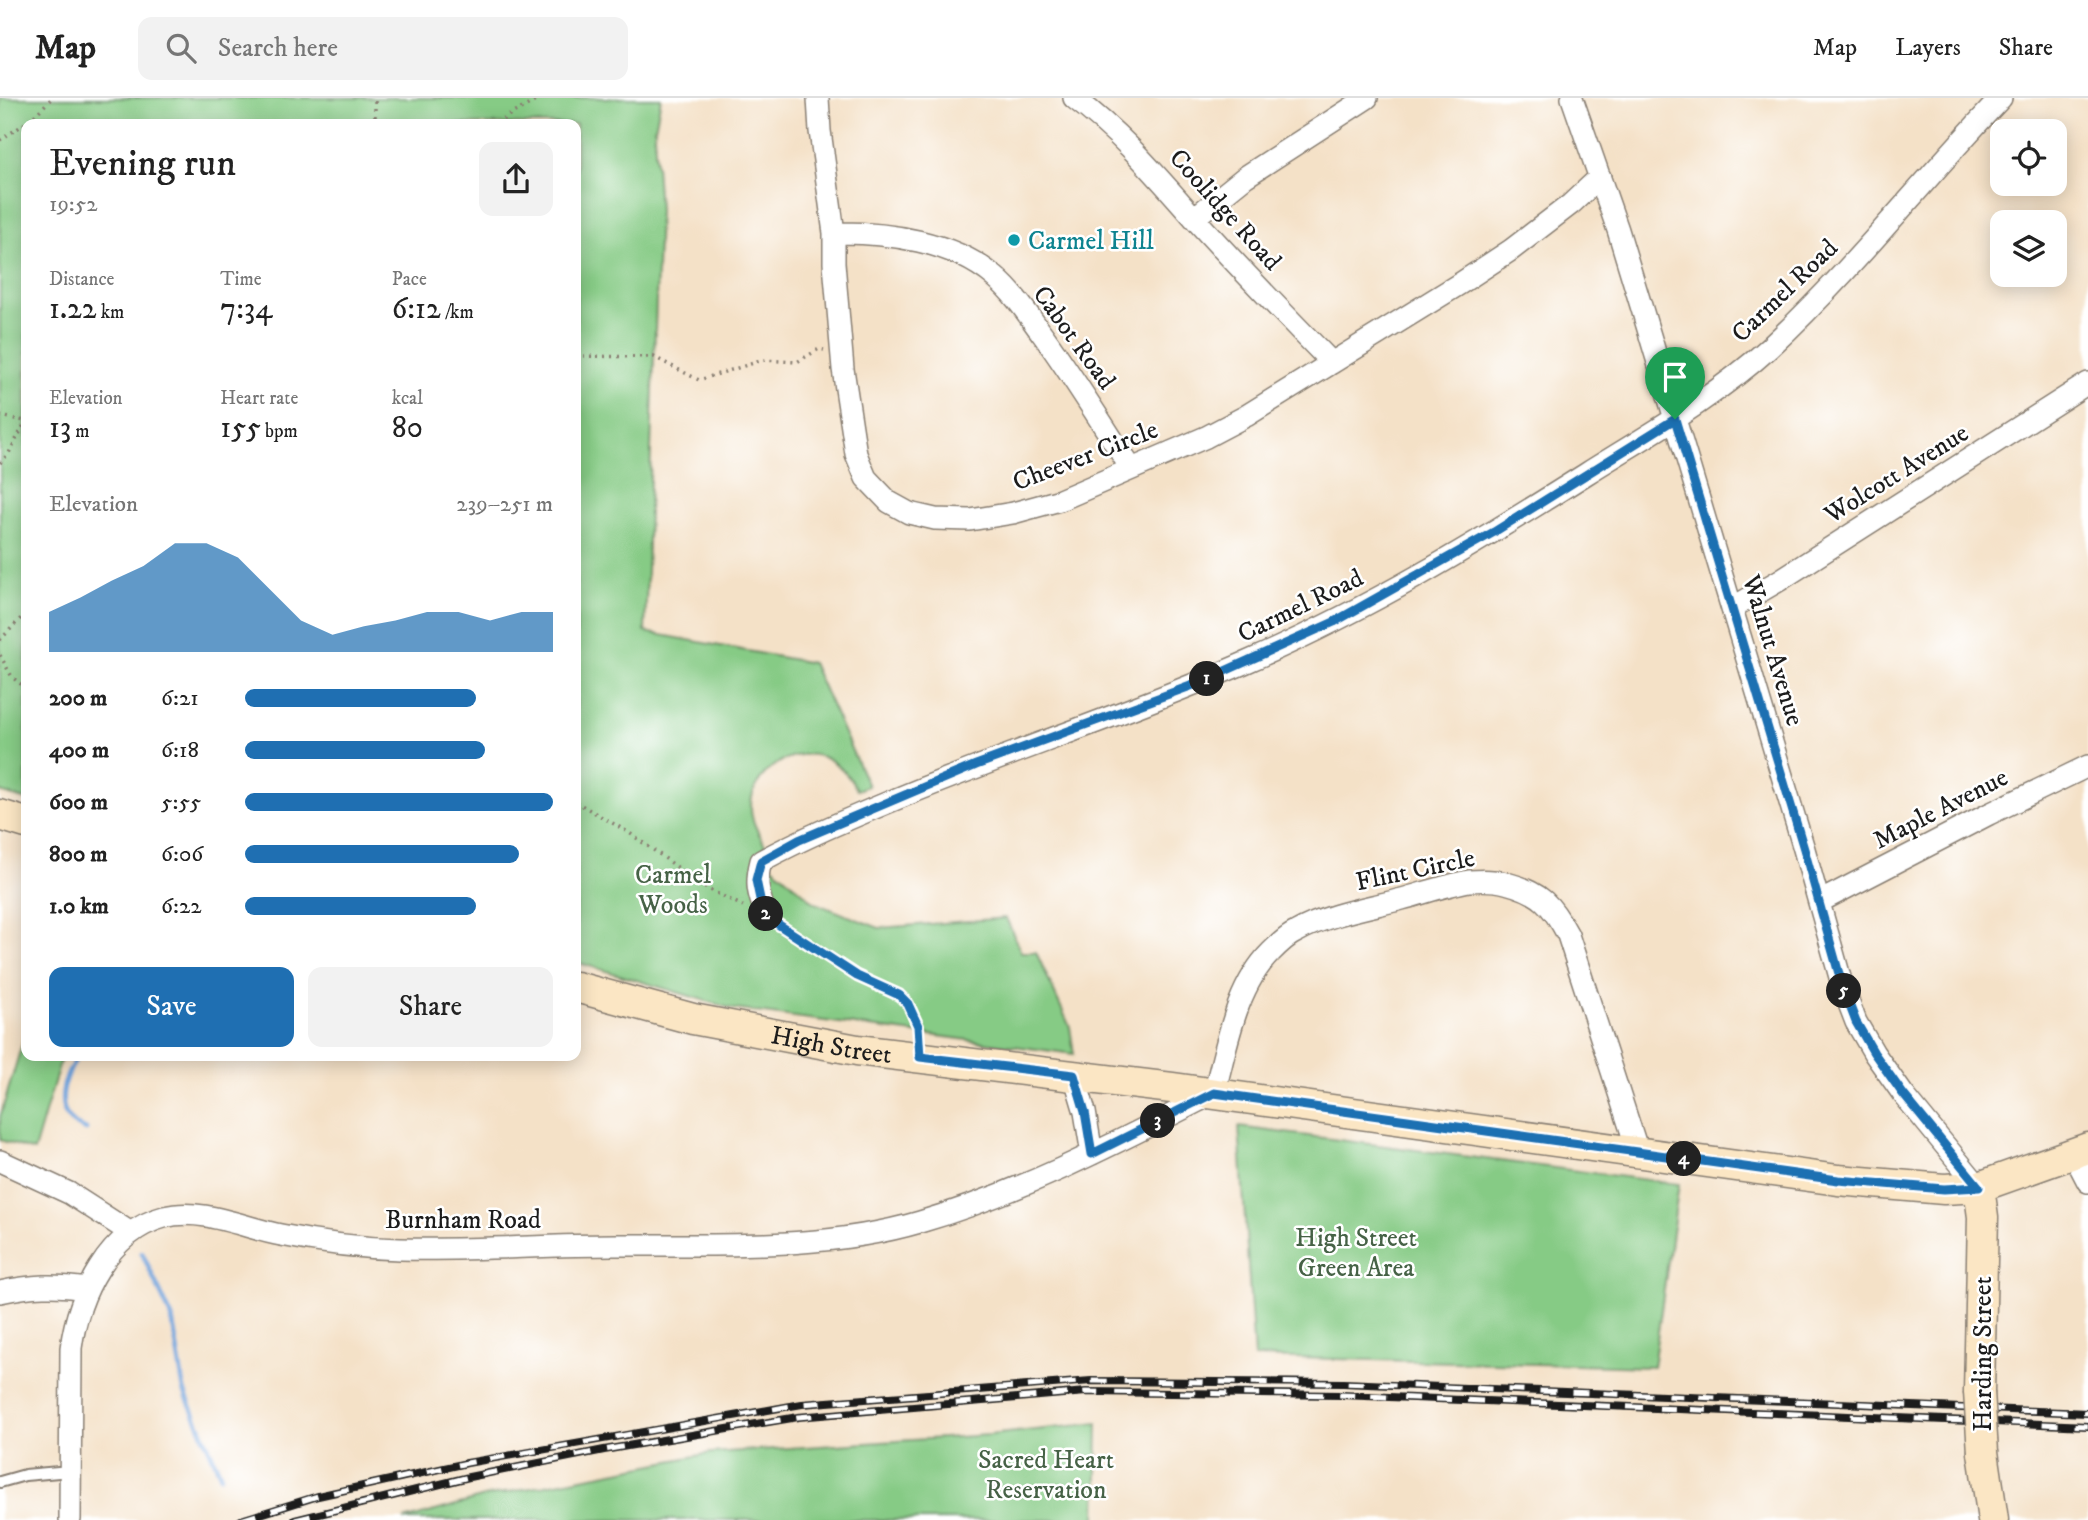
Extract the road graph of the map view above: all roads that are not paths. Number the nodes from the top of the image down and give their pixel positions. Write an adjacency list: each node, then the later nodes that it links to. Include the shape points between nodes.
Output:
1 (818, 98): 8 (street, Cheever Circle)
2 (1074, 98): 7 (street, Coolidge Road, via 1110,125)
3 (1367, 98): 7 (street, via 1245,177)
4 (1572, 98): 6 (street, Walnut Avenue)
5 (2001, 98): 11 (street, Carmel Road, via 1817,301 1765,351)
6 (1600, 177): 9 (street, Cheever Circle, via 1511,250); 11 (street, Walnut Avenue)
7 (1194, 218): 9 (street, Coolidge Road)
8 (834, 233): 12 (street, Cabot Road, via 874,232 920,242 963,257 995,277 1029,315); 12 (street, Cheever Circle, via 842,350 856,454 866,478 889,502 935,519 970,520 1060,500)
9 (1332, 363): 12 (street, Cheever Circle, via 1206,438)
10 (2088, 383): 13 (street, Wolcott Avenue)
11 (1675, 419): 13 (street, Walnut Avenue); 18 (street, Carmel Road, via 1494,532 1334,622 1196,684 976,765 799,840 761,861 756,880)
12 (1131, 468)
13 (1732, 608): 17 (street, Walnut Avenue)
14 (2088, 766): 17 (street, Maple Avenue)
15 (0, 815): 16 (main road)
16 (21, 821)
17 (1819, 902): 27 (street, Walnut Avenue, via 1843,988 1862,1032 1903,1094)
18 (767, 917)
19 (581, 987): 20 (main road, High Street, via 693,1020 808,1042)
20 (1074, 1075): 21 (main road, High Street); 24 (street)
21 (1214, 1093): 23 (main road, High Street); 23 (street, Flint Circle, via 1236,1012 1252,978 1270,953 1293,933 1353,911 1469,881 1492,880 1544,898 1557,913); 24 (street, Burnham Road)
22 (2081, 1151): 26 (street); 27 (main road, High Street)
23 (1638, 1152): 27 (main road, High Street, via 1838,1180 1944,1189)
24 (1092, 1154): 28 (street, Burnham Road, via 1000,1195 919,1223 814,1240 400,1249 306,1240 183,1214 147,1223)
25 (0, 1161): 28 (street, via 69,1193)
26 (2088, 1182)
27 (1979, 1187): 34 (main road, Harding Street, bridge, via 1983,1217 1979,1392)
28 (131, 1233): 29 (street, Burnham Road)
29 (87, 1289): 30 (street, via 56,1284); 31 (street, Burnham Road, via 71,1348)
30 (0, 1292)
31 (70, 1471): 32 (lane); 33 (street, Burnham Road)
32 (0, 1482)
33 (70, 1520)
34 (1993, 1520)

